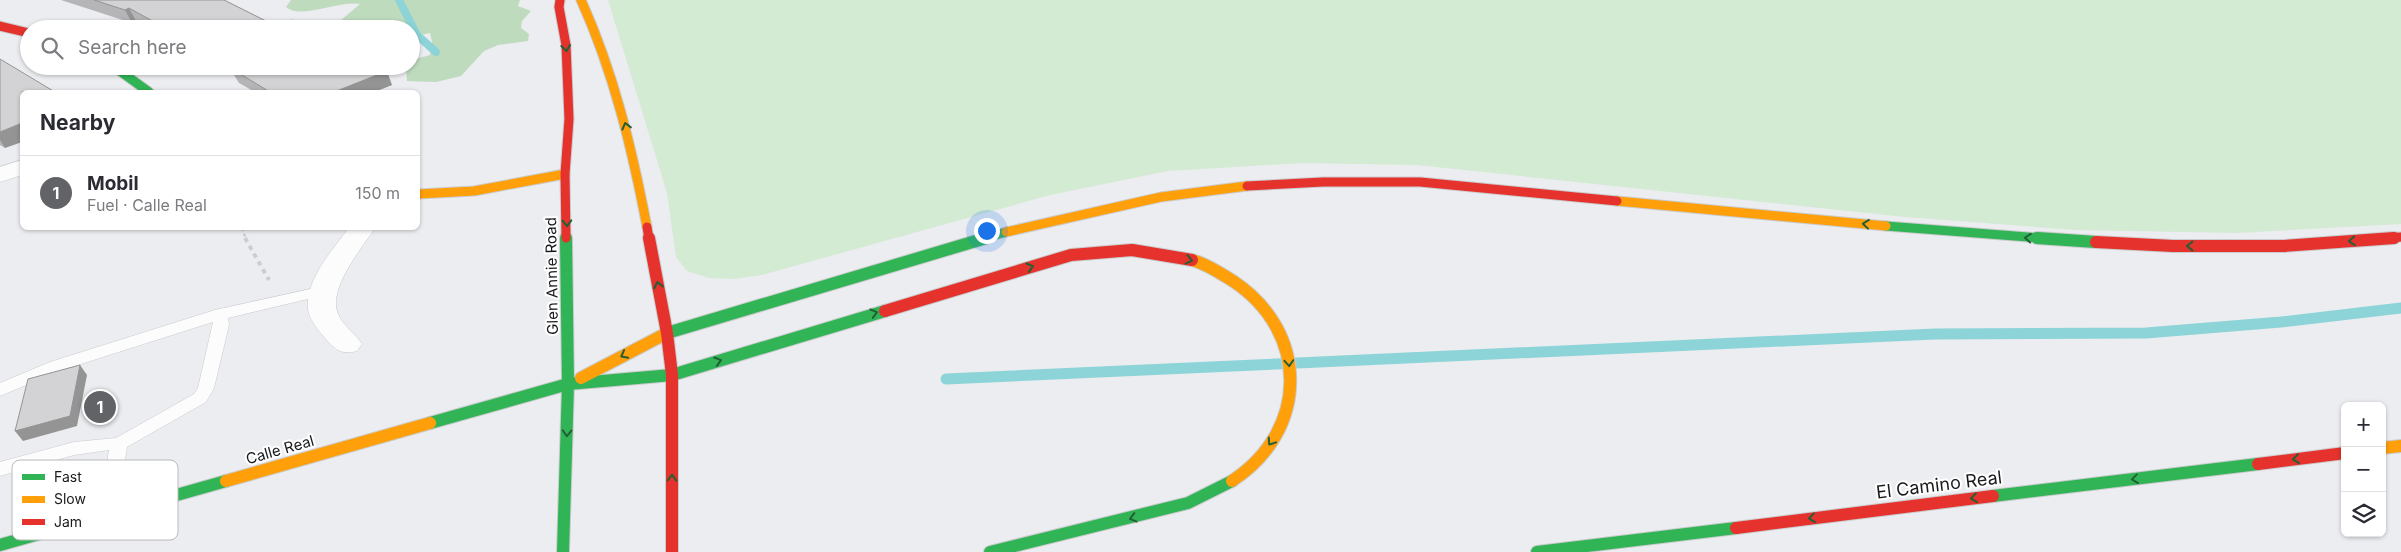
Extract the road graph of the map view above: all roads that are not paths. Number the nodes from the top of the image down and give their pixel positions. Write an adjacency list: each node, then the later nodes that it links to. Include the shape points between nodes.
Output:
1 (560, 0): 8 (main road, Glen Annie Road, one-way to 8, via 569,83)
2 (581, 0): 15 (main road, one-way to 2, via 634,158 617,90 600,40)
3 (0, 26): 4 (main road)
4 (20, 31)
5 (128, 75): 6 (main road)
6 (147, 90)
7 (20, 168): 9 (street)
8 (565, 174): 10 (main road, via 505,187); 18 (main road, Glen Annie Road, one-way to 18)
9 (0, 175)
10 (420, 194)
11 (360, 230): 13 (street, via 340,256)
12 (2401, 237): 15 (main road, one-way to 15, via 2284,246 2173,246 1946,232 1420,182 1346,180 1262,184 1162,196 1012,230)
13 (324, 292): 14 (lane, via 279,298); 16 (street, via 322,309 329,325)
14 (220, 314): 19 (lane, via 35,374); 20 (lane, via 217,343 206,388 200,398)
15 (667, 333): 17 (main road); 18 (main road, one-way to 18)
16 (347, 344)
17 (672, 375): 18 (main road); 30 (main road, one-way to 17); 31 (main road, one-way to 31, via 1071,255 1132,250 1195,260 1226,277 1264,306 1290,359 1289,397 1275,439 1247,473 1188,503)
18 (568, 384): 26 (main road, Calle Real); 29 (main road, Glen Annie Road, one-way to 29)
19 (0, 390)
20 (119, 444): 24 (lane, via 89,445); 25 (lane)
21 (2401, 446): 22 (main road)
22 (2386, 448)
23 (2341, 453): 32 (main road, El Camino Real, one-way to 32)
24 (32, 460)
25 (115, 460)
26 (178, 494)
27 (17, 540): 28 (main road, Calle Real)
28 (0, 545)
29 (563, 549)
30 (672, 552)
31 (990, 552)
32 (1537, 552)

